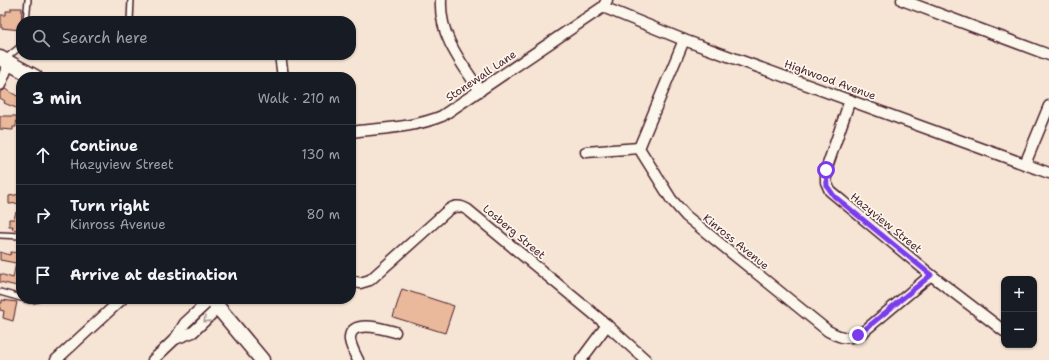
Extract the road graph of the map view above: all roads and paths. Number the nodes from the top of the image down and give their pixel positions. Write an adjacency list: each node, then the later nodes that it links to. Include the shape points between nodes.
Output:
1 (28, 0): 6 (lane)
2 (131, 0): 7 (lane)
3 (441, 0): 16 (street, via 441,21 446,38)
4 (902, 0): 10 (street)
5 (605, 4): 8 (street, Highwood Avenue); 16 (street, Stonewall Lane)
6 (26, 16)
7 (130, 16)
8 (684, 40): 17 (street, Highwood Avenue); 20 (street)
9 (16, 50): 11 (lane)
10 (1049, 54)
11 (5, 60): 13 (street); 15 (street)
12 (281, 60): 14 (street)
13 (26, 72)
14 (282, 72)
15 (0, 85)
16 (480, 91): 19 (street, Stonewall Lane, via 442,116 427,122)
17 (850, 100): 22 (street, Highwood Avenue); 26 (street, Hazyview Street, via 826,170 828,189)
18 (1049, 106): 22 (street)
19 (356, 131)
20 (639, 148): 21 (street); 26 (street, Kinross Avenue, via 671,199 686,216 828,331 841,338 852,338 863,332)
21 (586, 152)
22 (1025, 164): 23 (street, Highwood Avenue)
23 (1049, 173)
24 (0, 235): 25 (lane)
25 (16, 236)
26 (931, 275): 34 (street, Hazyview Street)
27 (356, 282): 33 (street, Losberg Street, via 363,283 375,276 451,208 461,206)
28 (0, 292): 29 (lane)
29 (16, 297)
30 (117, 304): 37 (street)
31 (211, 304): 38 (street, via 185,323 175,339)
32 (216, 304): 36 (street)
33 (607, 325): 40 (street); 41 (street, Losberg Street)
34 (1001, 329)
35 (395, 332): 39 (street, via 372,326 355,329 350,337)
36 (257, 358)
37 (56, 360)
38 (154, 360)
39 (358, 360)
40 (581, 360)
41 (646, 360)

